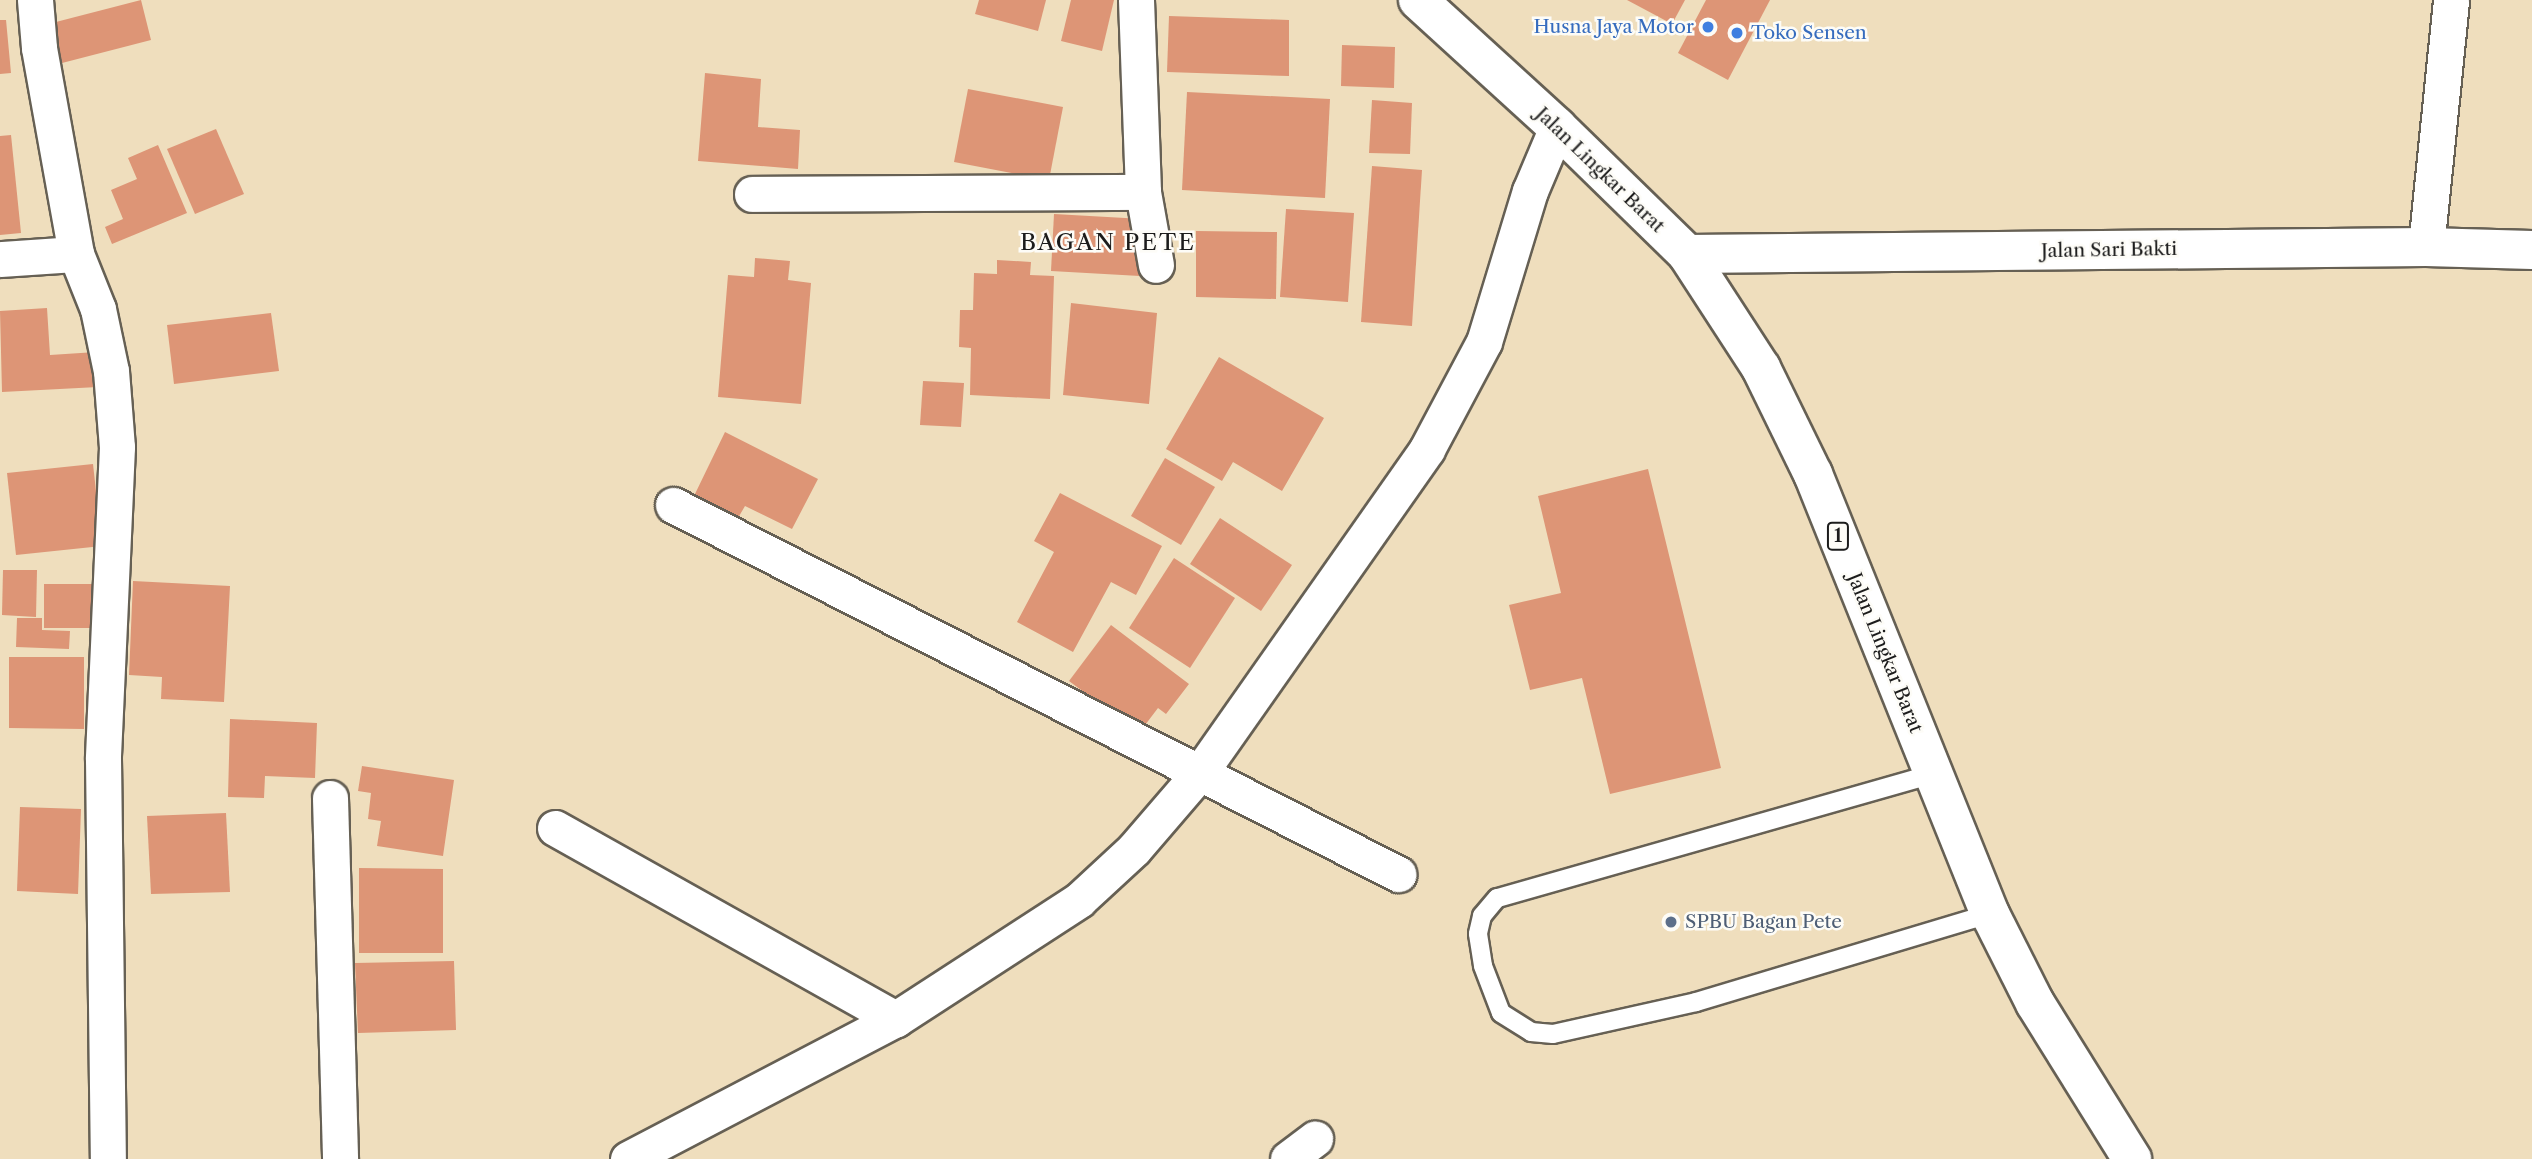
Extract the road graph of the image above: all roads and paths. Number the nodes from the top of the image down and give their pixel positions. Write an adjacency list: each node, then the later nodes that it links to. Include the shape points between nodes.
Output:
1 (34, 0): 10 (street)
2 (1136, 0): 6 (street)
3 (1418, 0): 5 (main road, Jalan Lingkar Barat / 1)
4 (2451, 0): 8 (street)
5 (1557, 127): 11 (main road, Jalan Lingkar Barat / 1); 15 (street, via 1530,191 1484,342 1427,449)
6 (1143, 191): 7 (street); 13 (street)
7 (752, 194)
8 (2426, 247): 9 (main road, Jalan Sari Bakti); 11 (main road, Jalan Sari Bakti)
9 (2532, 250)
10 (76, 254): 12 (street); 22 (street, via 98,309 111,371 117,447 103,759)
11 (1686, 254): 16 (main road, Jalan Lingkar Barat / 1, via 1761,368 1813,474)
12 (0, 259)
13 (1156, 265)
14 (673, 505): 15 (street)
15 (1201, 771): 19 (street); 21 (street, via 1134,849 1079,900)
16 (1933, 774): 20 (main road, Jalan Lingkar Barat / 1); 20 (lane, via 1497,898 1482,916 1478,934 1483,966 1501,1013 1531,1032 1553,1034 1696,1002)
17 (330, 798): 23 (street)
18 (555, 828): 21 (street)
19 (1398, 874)
20 (1990, 914): 25 (main road, Jalan Lingkar Barat / 1, via 2035,1003)
21 (896, 1019): 24 (street)
22 (107, 1159)
23 (340, 1159)
24 (628, 1159)
25 (2132, 1159)

